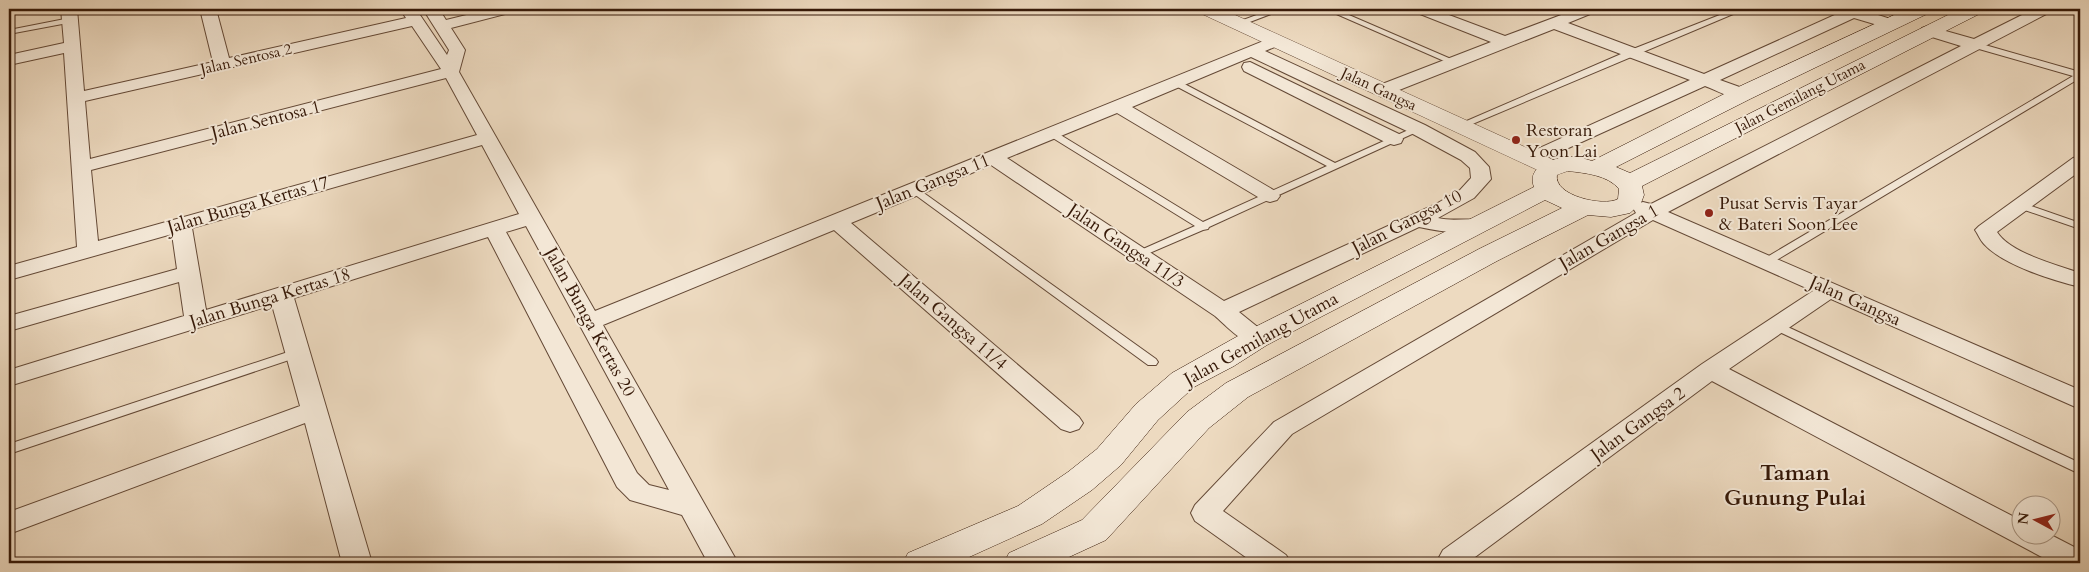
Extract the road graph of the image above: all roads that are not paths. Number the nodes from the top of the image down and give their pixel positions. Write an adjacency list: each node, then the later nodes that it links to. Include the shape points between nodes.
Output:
1 (208, 9): 29 (street)
2 (431, 9): 20 (street)
3 (508, 9): 20 (street)
4 (1207, 9): 17 (main road, Jalan Gangsa)
5 (1280, 9): 17 (lane)
6 (1329, 9): 31 (lane)
7 (1420, 9): 24 (street)
8 (1741, 9): 27 (lane)
9 (1922, 9): 19 (main road, Jalan Gemilang Utama)
10 (1974, 9): 21 (main road, Jalan Gemilang Utama)
11 (2045, 9): 25 (street, Jalan Gangsa 1)
12 (1577, 10): 18 (street)
13 (1848, 11): 19 (street); 33 (street)
14 (412, 14): 29 (street, Jalan Sentosa 2); 32 (street, Jalan Bunga Kertas 20)
15 (70, 15): 22 (lane); 26 (street)
16 (380, 16): 29 (street)
17 (1239, 24): 23 (main road, Jalan Gangsa)
18 (1553, 24): 24 (street); 27 (street)
19 (1891, 24): 36 (main road, Jalan Gemilang Utama)
20 (442, 26): 32 (street, via 457,50)
21 (1928, 31): 25 (street); 53 (main road, Jalan Gemilang Utama)
22 (9, 32)
23 (1276, 41): 28 (street, Jalan Gangsa 11); 35 (main road, Jalan Gangsa)
24 (1505, 42): 31 (street)
25 (1975, 45): 57 (street, Jalan Gangsa 1); 68 (lane, via 2080,75)
26 (72, 46): 30 (street); 37 (street)
27 (1631, 53): 33 (street); 39 (lane)
28 (1242, 55): 34 (street, Jalan Gangsa 11); 40 (street, Jalan Gangsa 10); 43 (street)
29 (220, 58): 37 (street, Jalan Sentosa 2)
30 (9, 60)
31 (1454, 62): 35 (street)
32 (452, 72): 42 (street, Jalan Bunga Kertas 20); 46 (street, Jalan Sentosa 1)
33 (1706, 81): 36 (street); 49 (street)
34 (1175, 82): 38 (street, Jalan Gangsa 11); 47 (lane)
35 (1383, 90): 39 (main road, Jalan Gangsa)
36 (1742, 94): 48 (main road, Jalan Gemilang Utama)
37 (76, 98): 46 (street)
38 (1118, 106): 41 (street, Jalan Gangsa 11); 54 (street)
39 (1460, 126): 49 (main road, Jalan Gangsa)
40 (1418, 129): 43 (lane); 59 (street, Jalan Gangsa 10, via 1468,156 1478,167 1481,179 1466,194)
41 (1051, 133): 44 (street, Jalan Gangsa 11); 64 (lane)
42 (488, 138): 58 (street, Jalan Bunga Kertas 20); 61 (street, Jalan Bunga Kertas 17)
43 (1394, 139): 47 (lane)
44 (992, 158): 52 (street, Jalan Gangsa 11); 67 (street, Jalan Gangsa 11/3)
45 (2080, 162): 50 (street)
46 (81, 167): 66 (street)
47 (1335, 167): 54 (lane)
48 (1596, 168): 49 (main road, via 1568,164); 53 (main road, via 1619,177)
49 (1544, 172): 56 (main road, Jalan Gangsa, via 1569,203); 62 (main road, Jalan Gemilang Utama)
50 (2061, 176): 51 (street); 55 (street)
51 (2080, 183)
52 (914, 189): 60 (street, Jalan Gangsa 11); 81 (lane)
53 (1628, 193): 56 (main road, Jalan Gemilang Utama, via 1622,206 1611,209); 57 (street, Jalan Gangsa)
54 (1270, 196): 64 (lane)
55 (2020, 205): 63 (lane); 71 (street, via 1986,230 1988,236 2013,254)
56 (1584, 207): 96 (main road, Jalan Gemilang Utama, via 1237,390 1198,420 1094,530)
57 (1652, 212): 68 (street, Jalan Gangsa); 97 (street, Jalan Gangsa 1, via 1283,428 1205,513)
58 (532, 217): 65 (street, Jalan Bunga Kertas 18); 76 (street, Jalan Bunga Kertas 20)
59 (1416, 220): 62 (street, via 1449,227); 74 (street, Jalan Gangsa 10)
60 (836, 221): 76 (street, Jalan Gangsa 11); 86 (street, Jalan Gangsa 11/4)
61 (181, 224): 66 (street, Jalan Bunga Kertas 17); 69 (street)
62 (1479, 224): 79 (main road, Jalan Gemilang Utama)
63 (2080, 226)
64 (1204, 227): 67 (lane)
65 (494, 229): 73 (street, Jalan Bunga Kertas 18); 89 (street, via 626,480 640,493)
66 (88, 251): 70 (street, Jalan Bunga Kertas 17)
67 (1138, 255): 74 (street, Jalan Gangsa 11/3)
68 (1766, 262): 72 (street, Jalan Gangsa)
69 (189, 272): 75 (street); 77 (street)
70 (9, 273)
71 (2080, 280)
72 (1830, 290): 78 (street, Jalan Gangsa 2); 84 (street, Jalan Gangsa)
73 (280, 294): 75 (street, Jalan Bunga Kertas 18); 80 (street)
74 (1223, 311): 79 (street, Jalan Gangsa 11/3)
75 (196, 320): 83 (street, Jalan Bunga Kertas 18)
76 (590, 322): 89 (street, Jalan Bunga Kertas 20)
77 (9, 324)
78 (1776, 326): 82 (street, Jalan Gangsa 2); 88 (lane)
79 (1257, 338): 95 (main road, Jalan Gemilang Utama, via 1184,380 1147,412 1109,456 1080,481 1030,515)
80 (297, 353): 85 (street); 87 (lane)
81 (1152, 362)
82 (1711, 370): 91 (street); 98 (street, Jalan Gangsa 2)
83 (9, 378)
84 (2080, 400)
85 (312, 411): 90 (street); 93 (street)
86 (1070, 423)
87 (9, 449)
88 (2080, 469)
89 (692, 507): 94 (street, Jalan Bunga Kertas 20)
90 (9, 523)
91 (2012, 529)
92 (2041, 544): 99 (street)
93 (357, 563)
94 (723, 563)
95 (921, 563)
96 (1022, 563)
97 (1276, 563)
98 (1450, 563)
99 (2078, 563)

